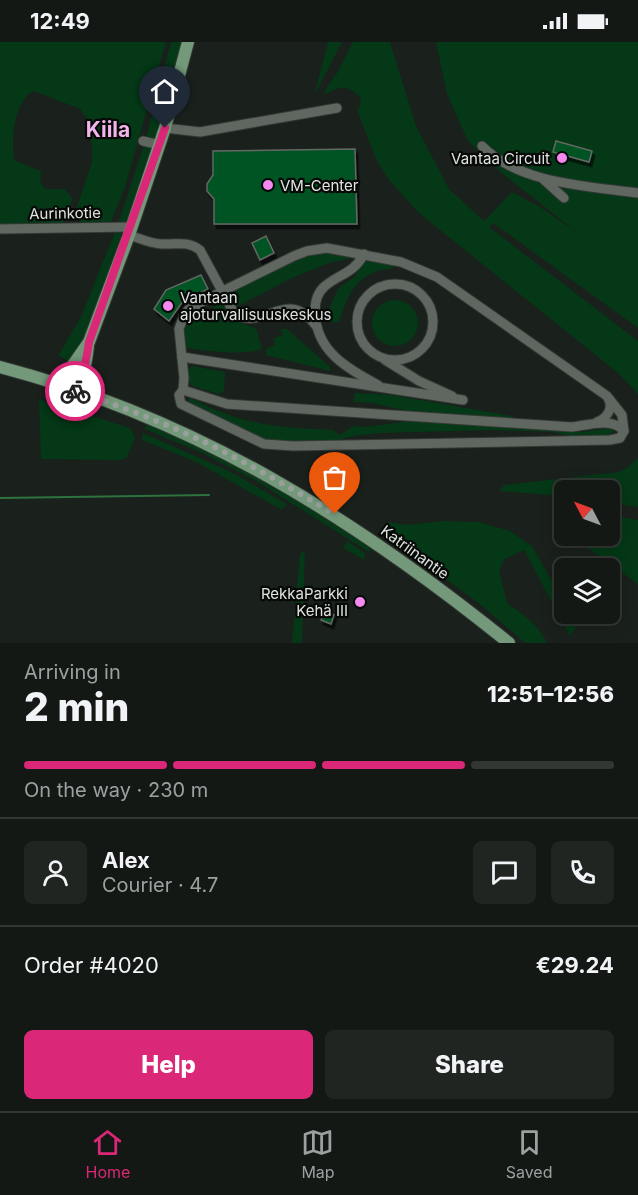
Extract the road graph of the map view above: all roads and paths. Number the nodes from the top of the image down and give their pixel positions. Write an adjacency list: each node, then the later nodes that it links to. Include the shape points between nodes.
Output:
1 (188, 42): 3 (main road)
2 (337, 108): 3 (street, via 200,132)
3 (165, 128): 5 (main road)
4 (143, 141): 5 (street)
5 (160, 145): 11 (main road)
6 (482, 146): 7 (street, via 506,165)
7 (543, 178): 8 (street); 9 (street)
8 (638, 193)
9 (564, 198)
10 (0, 229): 11 (street, Aurinkotie)
11 (130, 231): 15 (street, Aurinkotie, via 160,244 194,246); 21 (main road, via 89,342 74,365 70,377)
12 (362, 257): 13 (street); 15 (street, via 327,248 307,251); 16 (street, via 347,274 320,292 315,303)
13 (409, 265): 14 (street); 23 (street, via 436,277)
14 (403, 285): 17 (street, via 377,289 359,309 360,336); 17 (street, via 413,288 427,301 432,310 433,330 416,354 397,360)
15 (223, 291): 16 (street, Aurinkotie, via 235,315 241,318 292,308 309,316); 18 (street, via 184,315 179,329)
16 (317, 327): 20 (street, via 334,358)
17 (378, 356): 20 (street, via 419,381 463,400)
18 (182, 357): 20 (street); 22 (street)
19 (0, 367): 21 (main road, Katriinantie)
20 (386, 388)
21 (72, 390): 26 (main road, Katriinantie, via 189,435 267,475 368,537)
22 (183, 390): 24 (street, via 227,404 572,427); 25 (street, via 179,399 183,406 264,444 610,440 620,438)
23 (607, 396): 24 (street, via 611,402 609,412); 25 (street, via 622,415)
24 (593, 424): 25 (street, via 609,423)
25 (624, 431)
26 (509, 643)

